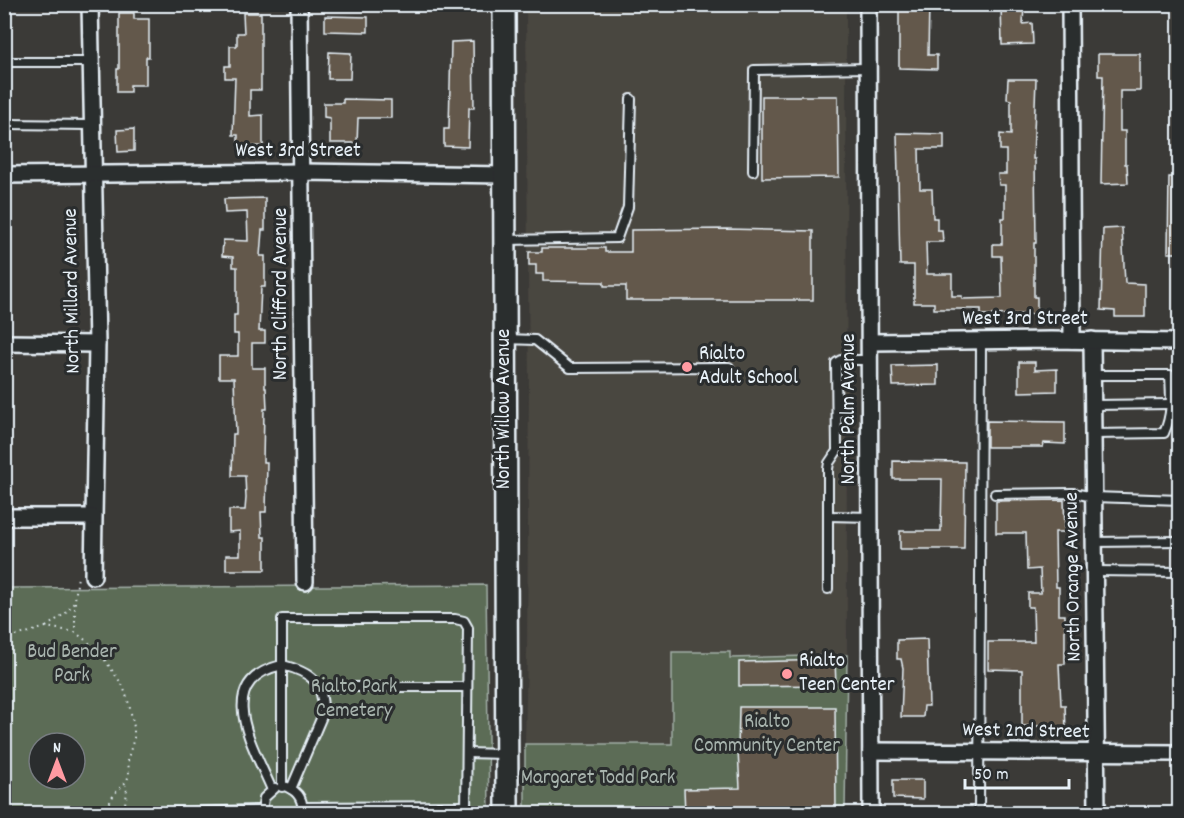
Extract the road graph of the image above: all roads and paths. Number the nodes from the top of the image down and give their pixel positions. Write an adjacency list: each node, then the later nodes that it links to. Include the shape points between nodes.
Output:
1 (90, 4): 7 (street, North Millard Avenue)
2 (299, 4): 13 (street, North Clifford Avenue)
3 (504, 4): 16 (street, North Willow Avenue)
4 (868, 4): 8 (street, North Palm Avenue)
5 (1070, 4): 19 (street)
6 (4, 62): 7 (lane)
7 (90, 62): 11 (street, North Millard Avenue)
8 (869, 68): 12 (lane, via 754,70); 22 (street, North Palm Avenue)
9 (632, 99): 17 (lane, via 628,207 617,238)
10 (4, 124): 11 (lane)
11 (91, 124): 15 (street, North Millard Avenue)
12 (753, 171)
13 (302, 172): 15 (street, West 3rd Street); 16 (street, West 3rd Street); 44 (street, North Clifford Avenue)
14 (4, 175): 15 (street, West 3rd Street)
15 (92, 175): 25 (street, North Millard Avenue)
16 (505, 175): 17 (street, North Willow Avenue)
17 (505, 240): 18 (street, North Willow Avenue)
18 (505, 339): 27 (lane, via 535,340 570,368); 58 (street, North Willow Avenue)
19 (1072, 340): 20 (street, West 3rd Street); 21 (street, West 3rd Street)
20 (1092, 340): 23 (street, West 3rd Street); 28 (street, North Orange Avenue)
21 (981, 341): 22 (street, West 3rd Street); 56 (lane)
22 (871, 342): 26 (street, North Palm Avenue)
23 (1179, 342)
24 (4, 343): 25 (street)
25 (97, 344): 37 (street, North Millard Avenue)
26 (871, 360): 35 (lane, via 836,363 837,451 828,469); 38 (street, North Palm Avenue)
27 (729, 367)
28 (1094, 375): 29 (lane, via 1170,375); 30 (street, North Orange Avenue)
29 (1171, 404): 30 (lane); 31 (lane, via 1171,419 1164,433)
30 (1094, 405): 31 (street, North Orange Avenue)
31 (1094, 434): 33 (street, North Orange Avenue)
32 (995, 494): 33 (lane, via 1073,493)
33 (1094, 497): 34 (lane); 40 (street, North Orange Avenue)
34 (1179, 500)
35 (828, 516): 38 (lane); 46 (lane)
36 (4, 517): 37 (street)
37 (93, 517): 43 (street, North Millard Avenue)
38 (871, 517): 54 (street, North Palm Avenue)
39 (1179, 541): 40 (lane)
40 (1094, 542): 41 (street, North Orange Avenue)
41 (1095, 571): 42 (lane); 59 (street, North Orange Avenue)
42 (1179, 572)
43 (93, 576)
44 (305, 582)
45 (77, 588): 47 (path)
46 (828, 589)
47 (75, 600): 48 (path); 49 (path)
48 (46, 627): 49 (path); 50 (path)
49 (75, 632): 60 (path, via 108,663 129,704 134,738)
50 (4, 637)
51 (282, 665): 52 (lane, via 308,674); 53 (lane, via 282,619 455,619 464,621 468,628); 61 (lane); 63 (lane, via 265,669 250,682 243,695 245,727)
52 (319, 687): 53 (lane); 62 (lane, via 323,714)
53 (467, 687): 55 (lane)
54 (871, 752): 56 (street, West 2nd Street); 72 (street, North Palm Avenue)
55 (466, 753): 58 (lane); 67 (lane)
56 (980, 753): 59 (street, West 2nd Street); 73 (lane)
57 (1179, 753): 59 (street, West 2nd Street)
58 (507, 754): 71 (street, North Willow Avenue)
59 (1097, 754): 74 (street, North Orange Avenue)
60 (125, 784): 64 (path); 65 (path)
61 (282, 787): 62 (lane); 63 (lane)
62 (291, 789): 66 (lane, via 300,796)
63 (272, 790): 68 (lane, via 264,798)
64 (106, 807): 65 (path); 69 (path)
65 (124, 809): 70 (path)
66 (303, 810): 67 (lane)
67 (466, 810)
68 (262, 812): 70 (lane)
69 (104, 813)
70 (145, 813)
71 (507, 813)
72 (871, 813)
73 (980, 813)
74 (1097, 813)

